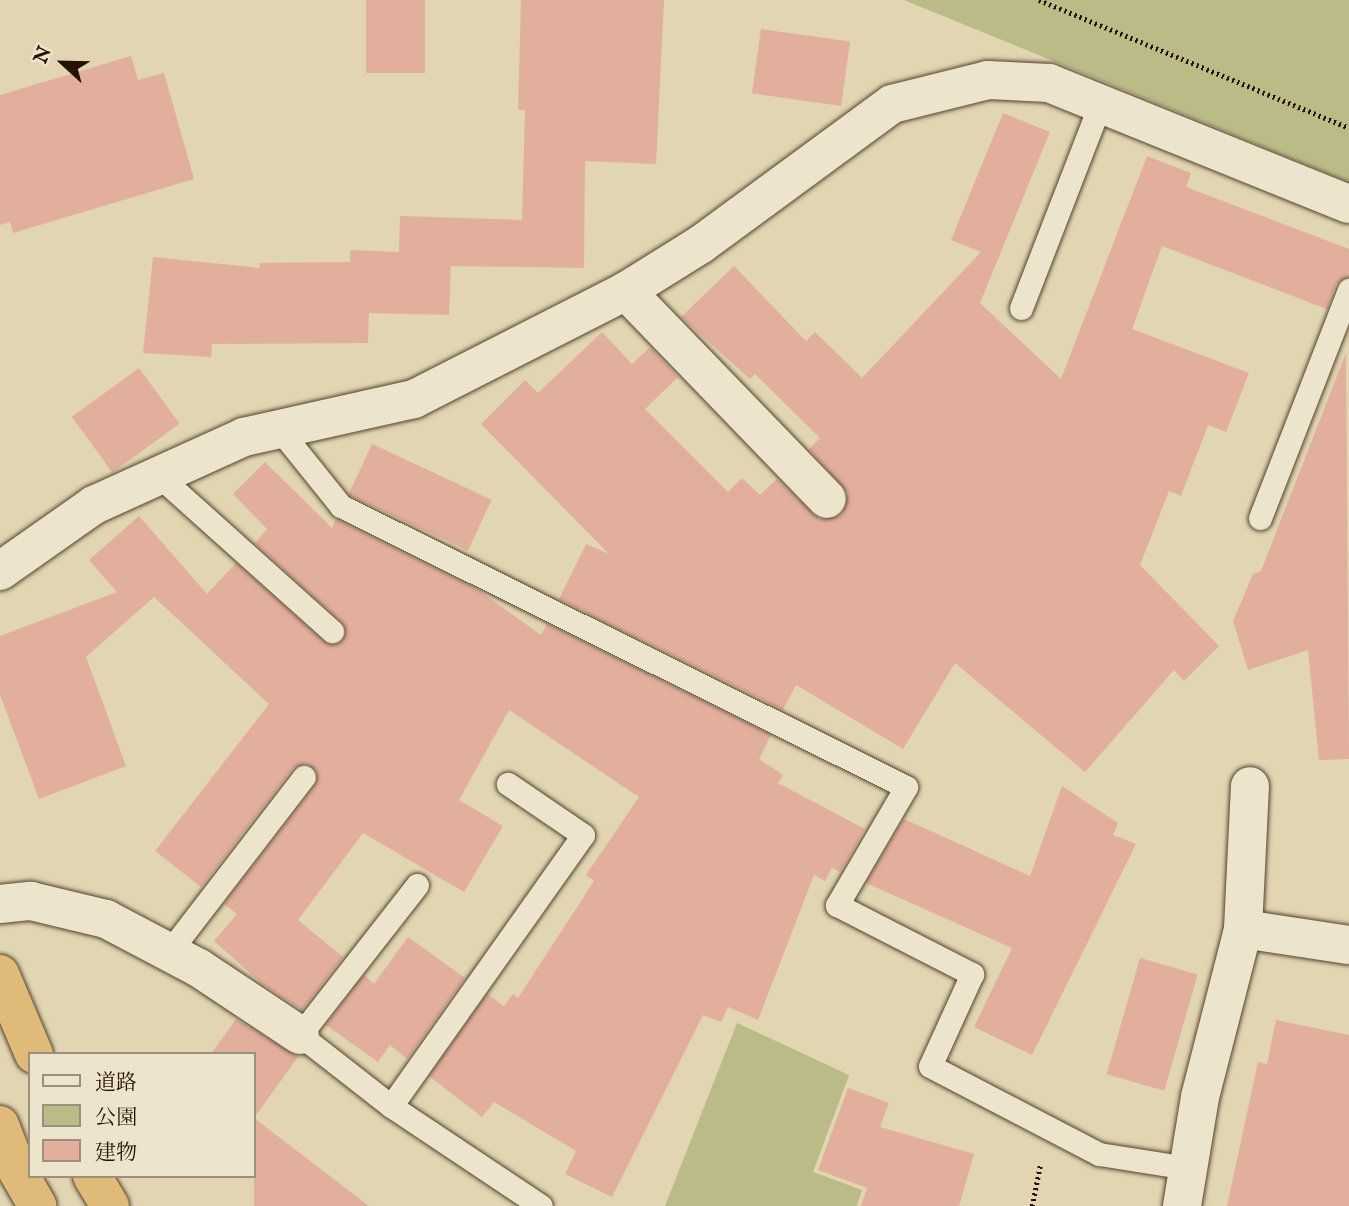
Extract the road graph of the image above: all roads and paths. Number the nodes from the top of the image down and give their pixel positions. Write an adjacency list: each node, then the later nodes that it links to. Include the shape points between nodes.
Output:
1 (1039, 0): 3 (path)
2 (1100, 104): 4 (street); 6 (street, via 1049,83 988,80 892,104 733,221); 7 (lane)
3 (1349, 128)
4 (1349, 204)
5 (1349, 290): 11 (lane)
6 (626, 291): 8 (street, via 414,399); 10 (street)
7 (1021, 308)
8 (279, 429): 9 (street, via 244,437); 27 (lane, via 341,506 906,787 837,905 972,974 930,1066 1099,1154)
9 (158, 475): 12 (street, via 93,505); 13 (lane)
10 (827, 499)
11 (1260, 519)
12 (0, 570)
13 (331, 631)
14 (304, 777): 21 (lane)
15 (508, 784): 25 (lane, via 583,835)
16 (1250, 786): 19 (street)
17 (417, 885): 23 (lane)
18 (0, 904): 21 (street, via 31,901 106,919)
19 (1243, 929): 20 (street); 27 (street, via 1200,1097)
20 (1349, 946)
21 (169, 952): 23 (street)
22 (0, 974): 24 (highway)
23 (300, 1035): 25 (lane)
24 (33, 1052)
25 (391, 1106): 31 (lane)
26 (0, 1125): 29 (highway, via 18,1172)
27 (1187, 1168): 32 (street)
28 (93, 1178): 30 (highway)
29 (38, 1206)
30 (110, 1206)
31 (541, 1206)
32 (1182, 1206)

